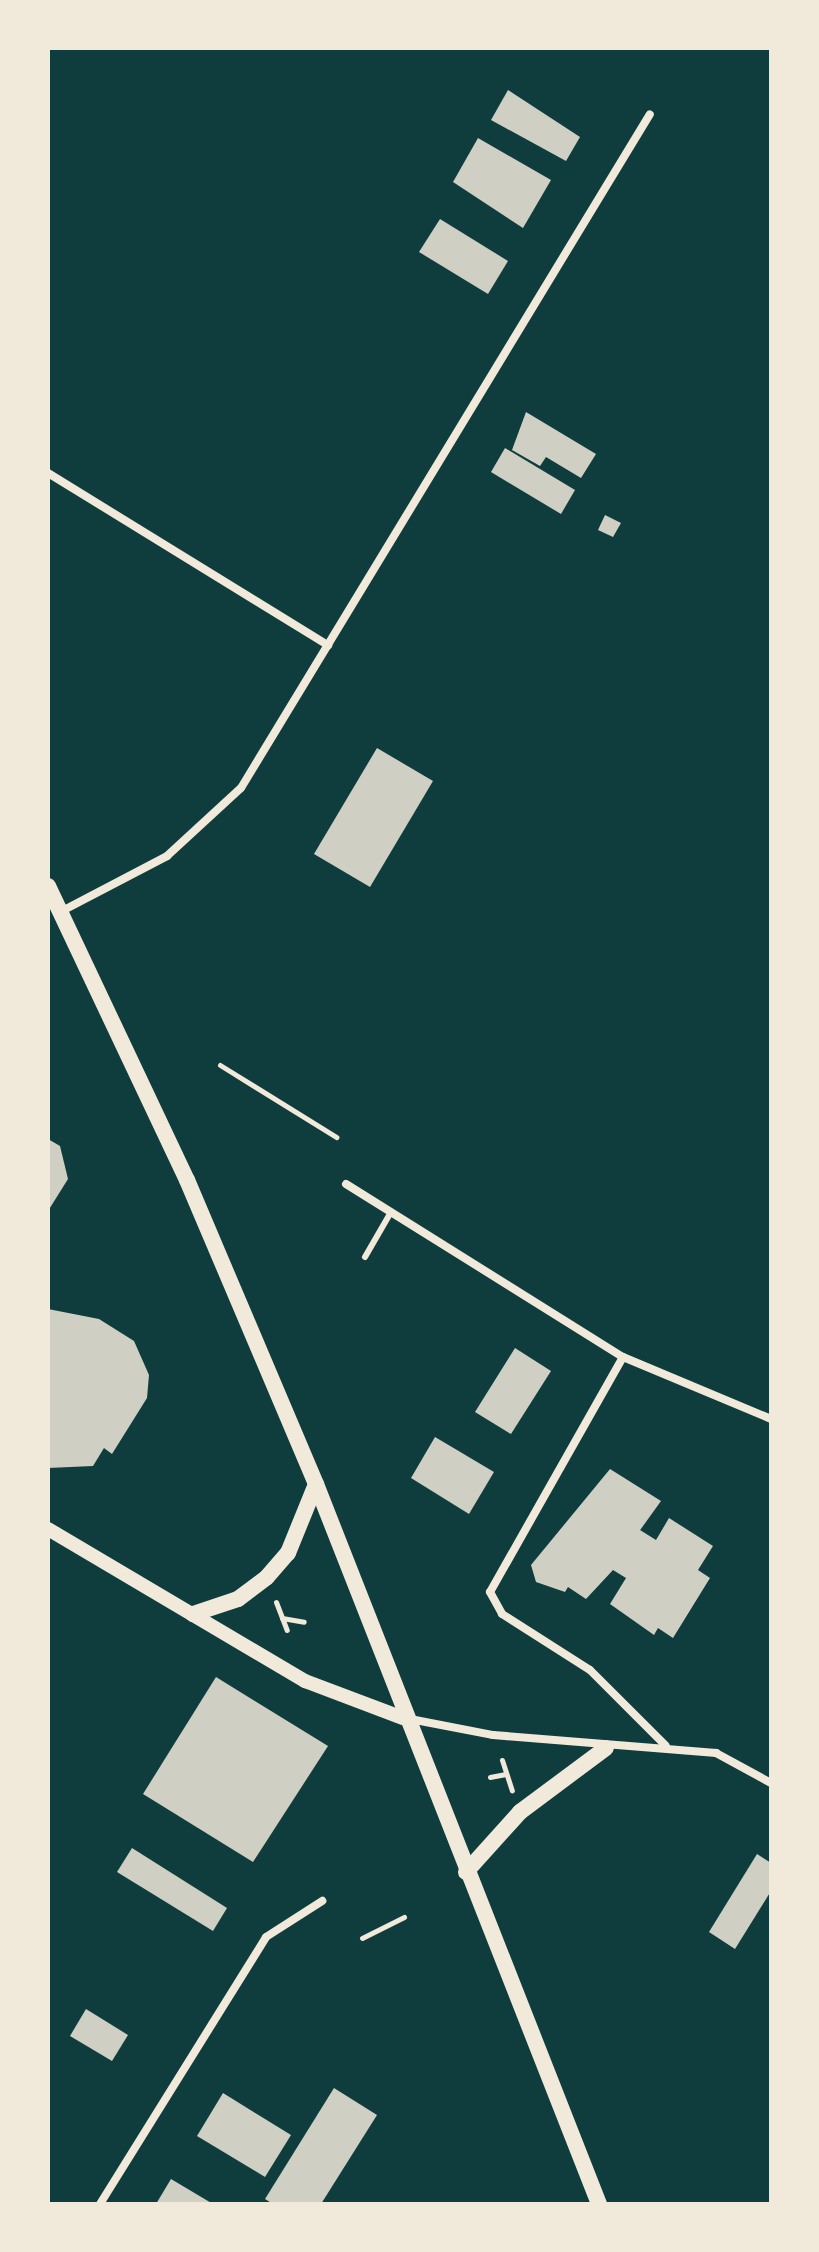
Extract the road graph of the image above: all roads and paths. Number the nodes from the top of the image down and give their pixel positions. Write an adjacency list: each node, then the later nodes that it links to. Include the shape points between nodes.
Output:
1 (650, 114): 3 (street)
2 (48, 473): 3 (street)
3 (328, 645): 5 (street, via 260,760 207,825 167,856)
4 (48, 886): 5 (main road)
5 (62, 911): 13 (main road)
6 (220, 1065): 7 (path)
7 (336, 1137)
8 (346, 1184): 9 (street)
9 (391, 1212): 10 (lane); 11 (street)
10 (365, 1257)
11 (623, 1357): 12 (street); 21 (street, via 490,1592 502,1614 590,1670)
12 (771, 1419)
13 (316, 1484): 16 (main road, via 288,1553 267,1577 238,1599); 20 (main road)
14 (48, 1529): 16 (street)
15 (274, 1598): 17 (path)
16 (193, 1614): 20 (street, via 305,1681)
17 (282, 1618): 18 (path); 19 (path)
18 (304, 1622)
19 (287, 1630)
20 (403, 1718): 22 (street); 28 (main road)
21 (666, 1746): 22 (street); 26 (street, via 716,1753)
22 (606, 1748): 28 (main road, via 520,1812)
23 (502, 1760): 24 (path)
24 (506, 1774): 25 (path); 27 (path)
25 (490, 1777)
26 (771, 1783)
27 (515, 1798)
28 (466, 1872): 33 (main road)
29 (322, 1901): 32 (street, via 266,1937)
30 (404, 1917): 31 (path)
31 (362, 1938)
32 (100, 2204)
33 (599, 2204)

